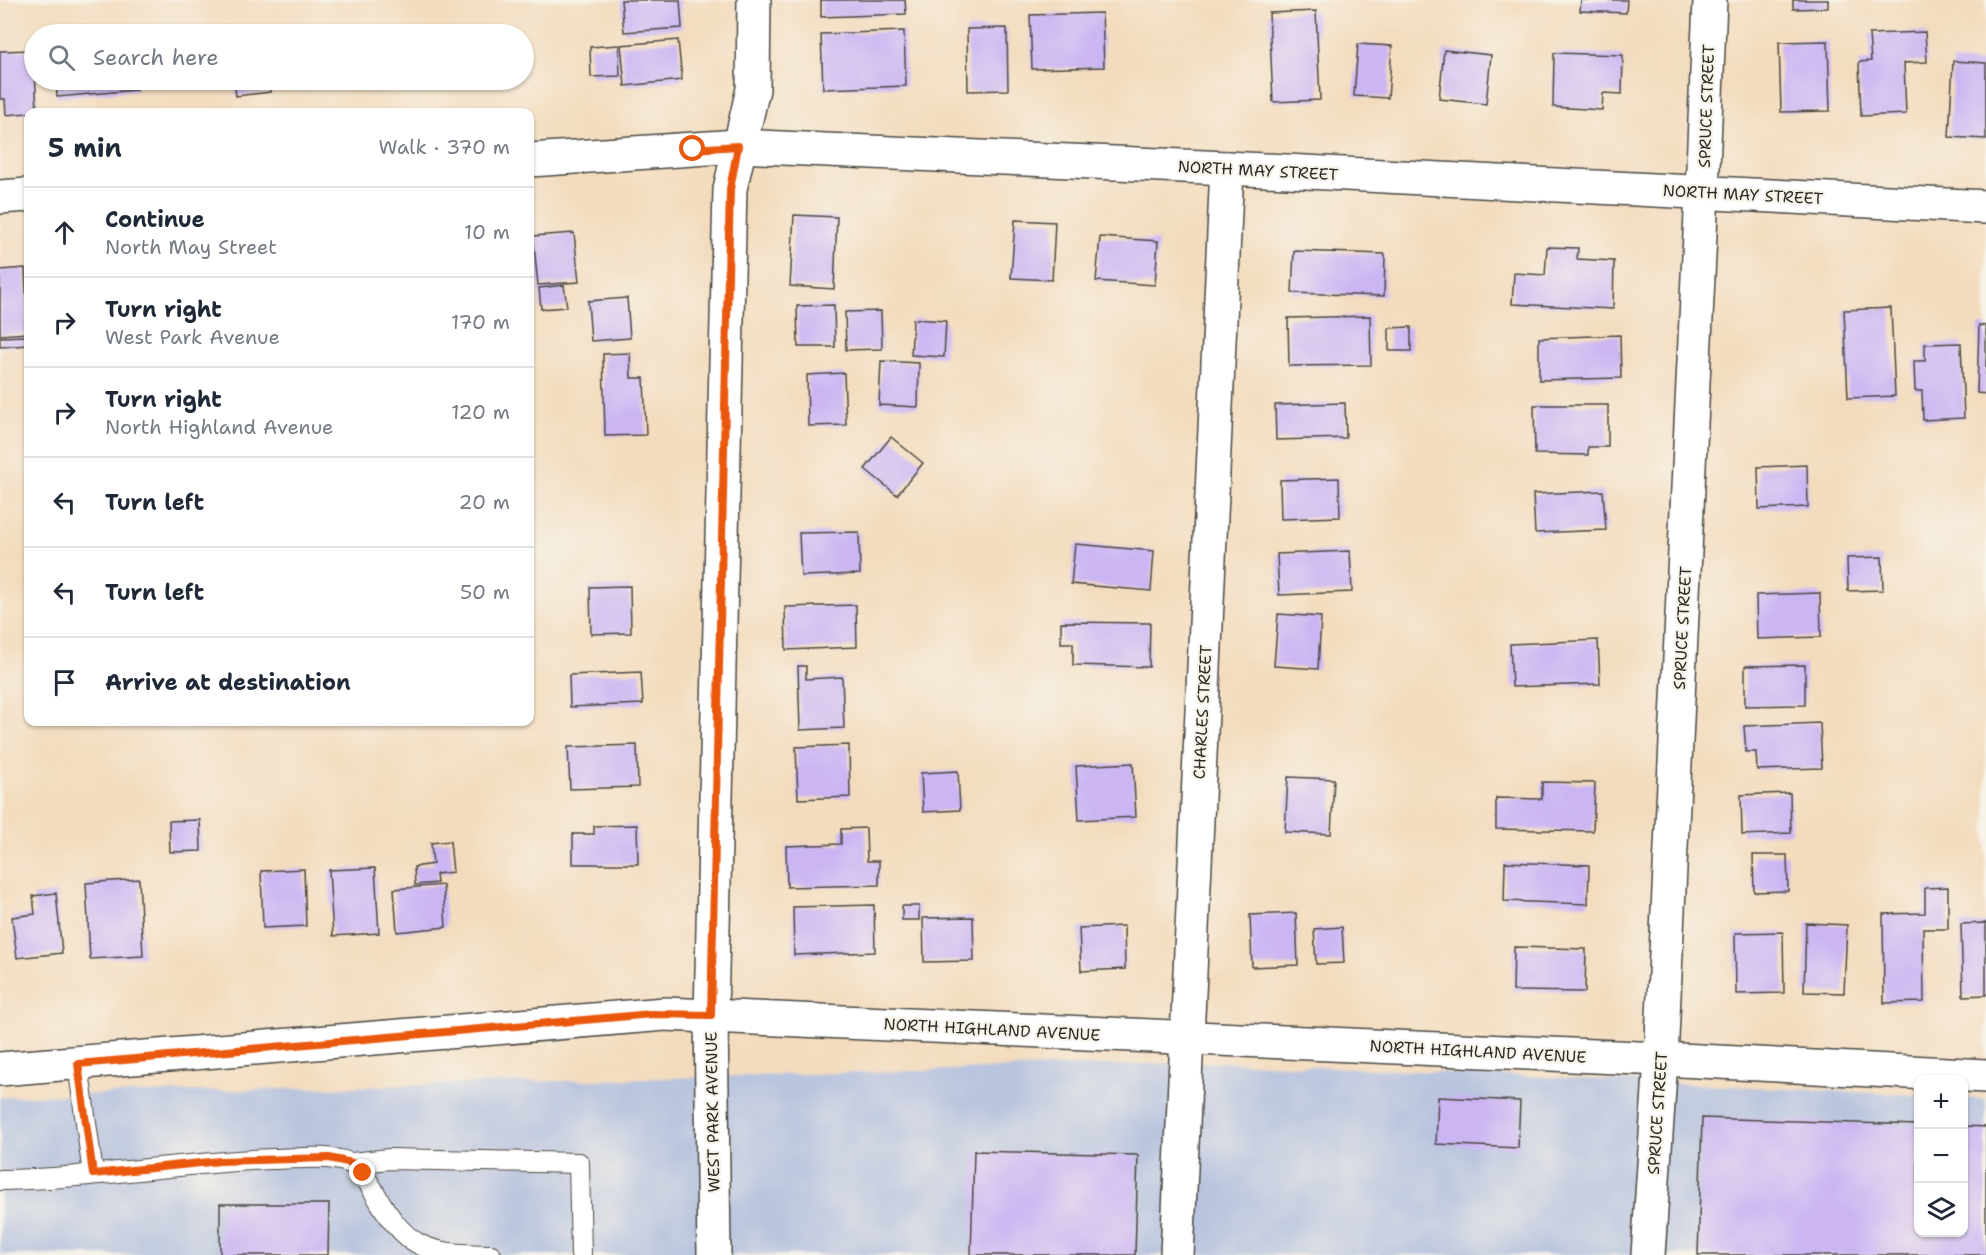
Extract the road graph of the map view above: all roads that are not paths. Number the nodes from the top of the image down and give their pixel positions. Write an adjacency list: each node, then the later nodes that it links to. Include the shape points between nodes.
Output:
1 (754, 0): 3 (street, WEST PARK AVENUE, via 753,89)
2 (1710, 0): 6 (street, SPRUCE STREET)
3 (738, 146): 4 (street, NORTH MAY STREET); 5 (street, NORTH MAY STREET); 10 (street, WEST PARK AVENUE, via 730,189)
4 (534, 160)
5 (1227, 168): 6 (street, NORTH MAY STREET); 11 (street, CHARLES STREET)
6 (1702, 192): 9 (street, NORTH MAY STREET); 12 (street, SPRUCE STREET)
7 (24, 195): 8 (street)
8 (0, 197)
9 (1986, 207)
10 (711, 1015): 11 (street, NORTH HIGHLAND AVENUE); 13 (street, NORTH HIGHLAND AVENUE, via 652,1014); 21 (street, WEST PARK AVENUE)
11 (1186, 1038): 12 (street, NORTH HIGHLAND AVENUE); 22 (street, CHARLES STREET)
12 (1661, 1059): 15 (street, NORTH HIGHLAND AVENUE); 23 (street, SPRUCE STREET)
13 (78, 1064): 14 (street, NORTH HIGHLAND AVENUE); 17 (lane)
14 (0, 1070)
15 (1986, 1076)
16 (352, 1163): 17 (lane, via 329,1158 220,1161); 19 (lane, via 407,1238 428,1250); 20 (lane, via 389,1159 579,1163)
17 (93, 1174): 18 (lane)
18 (0, 1180)
19 (491, 1255)
20 (581, 1255)
21 (714, 1255)
22 (1177, 1255)
23 (1648, 1255)

